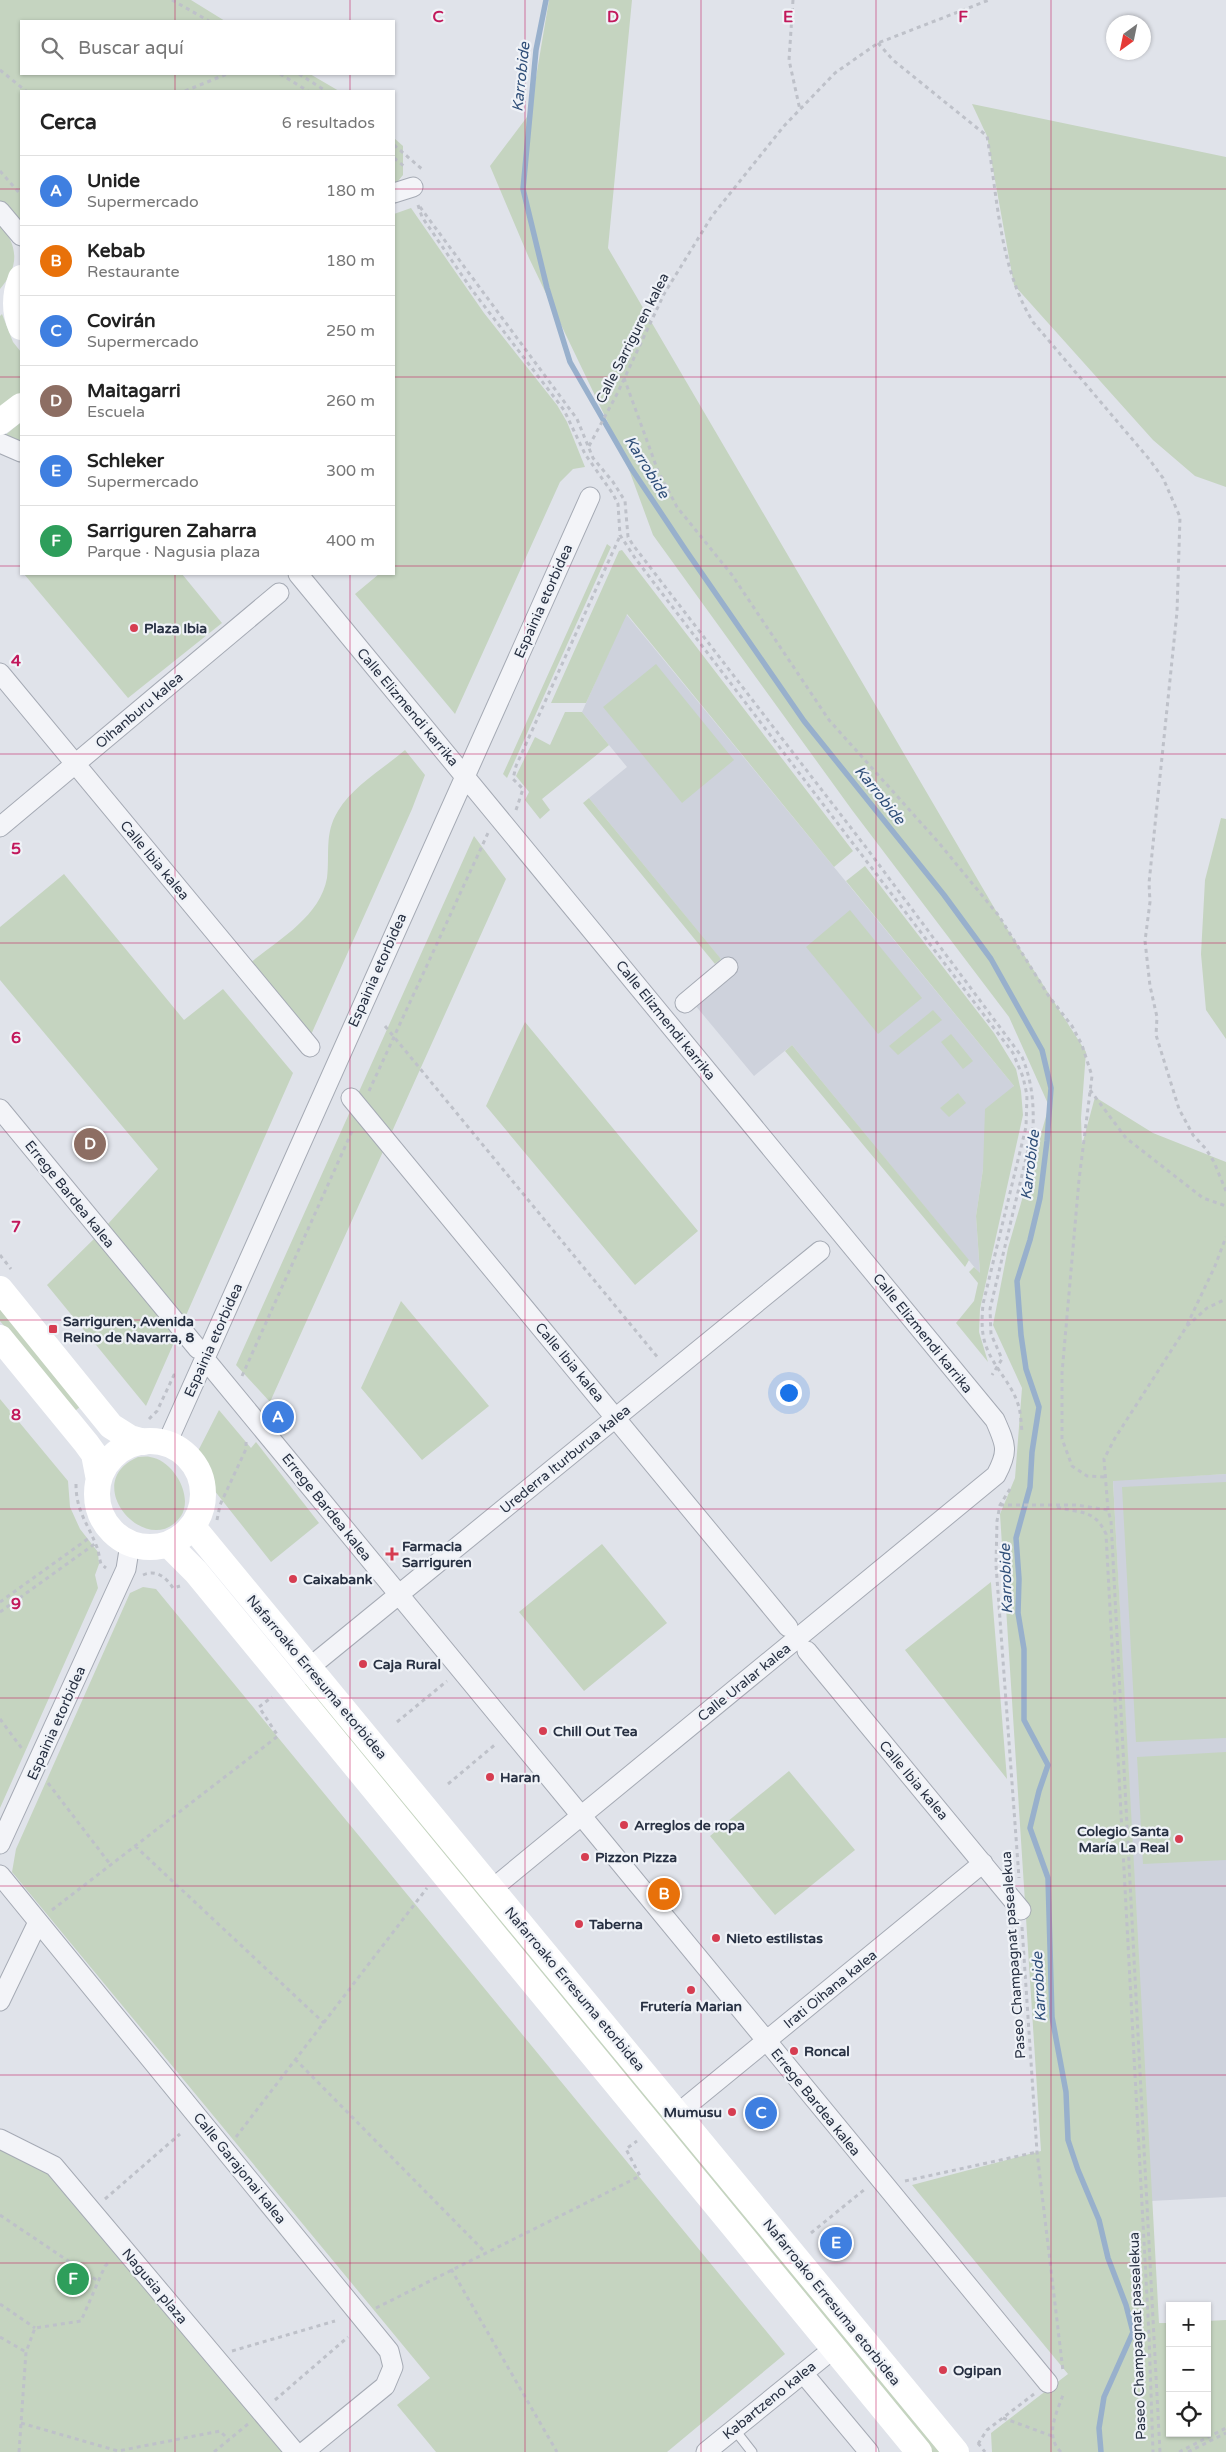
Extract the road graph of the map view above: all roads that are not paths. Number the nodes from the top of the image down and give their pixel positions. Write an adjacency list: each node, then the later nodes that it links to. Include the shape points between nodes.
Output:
1 (395, 194): 2 (street)
2 (416, 196)
3 (0, 211): 4 (street)
4 (20, 235)
5 (13, 290): 6 (street)
6 (20, 324)
7 (20, 407): 8 (street)
8 (0, 422)
9 (0, 443): 10 (street)
10 (20, 452)
11 (590, 497): 16 (street, Espainia etorbidea)
12 (299, 575): 16 (street, Calle Elizmendi karrika)
13 (279, 593): 15 (street, Oihanburu kalea)
14 (0, 673): 15 (street, Calle Ibia kalea)
15 (75, 764): 17 (street, Oihanburu kalea); 20 (street, Calle Ibia kalea)
16 (465, 775): 27 (street, Espainia etorbidea); 28 (street, Calle Elizmendi karrika, via 995,1420 1006,1443)
17 (0, 828)
18 (728, 967): 19 (street, Calle Elizmendi karrika)
19 (685, 1003)
20 (310, 1047)
21 (356, 1104): 26 (street, Calle Ibia kalea)
22 (0, 1109): 33 (street, Errege Bardea kalea)
23 (820, 1251): 26 (street, Urederra Iturburua kalea)
24 (0, 1289): 27 (street, via 111,1426 130,1438)
25 (0, 1338): 29 (street, via 86,1443 96,1460)
26 (615, 1418): 33 (street, Urederra Iturburua kalea); 34 (street, Calle Ibia kalea)
27 (152, 1435): 29 (street, via 111,1457); 30 (street, via 182,1451 194,1463 201,1478 204,1495 201,1512)
28 (1005, 1478): 40 (street, Calle Uralar kalea)
29 (87, 1481): 31 (street, via 103,1520 114,1534)
30 (205, 1523): 32 (street); 36 (street, Nafarroako Erresuma etorbidea)
31 (130, 1544): 32 (street, via 143,1548); 37 (street, Espainia etorbidea, via 126,1569)
32 (169, 1545): 47 (street, Nafarroako Erresuma etorbidea, via 196,1572)
33 (399, 1594): 36 (street, Urederra Iturburua kalea); 44 (street, Errege Bardea kalea)
34 (788, 1627)
35 (807, 1650): 38 (street, Calle Ibia kalea)
36 (310, 1667): 40 (street, Nafarroako Erresuma etorbidea)
37 (0, 1844)
38 (983, 1864): 41 (street, Calle Ibia kalea); 44 (street, Irati Oihana kalea)
39 (0, 1875): 42 (street, Calle Garajonai kalea)
40 (492, 1889): 45 (street, Nafarroako Erresuma etorbidea)
41 (1021, 1910)
42 (42, 1919): 43 (street); 53 (street, Calle Garajonai kalea, via 389,2351 394,2367 385,2386)
43 (0, 2001)
44 (766, 2041): 45 (street, Irati Oihana kalea); 49 (street, Errege Bardea kalea, via 882,2181)
45 (678, 2114): 51 (street, Nafarroako Erresuma etorbidea)
46 (0, 2139): 52 (street, Nagusia plaza, via 54,2166)
47 (833, 2349): 48 (street, Kabartzeno kalea); 56 (street, Nafarroako Erresuma etorbidea, via 859,2386)
48 (803, 2373): 50 (street, Kabartzeno kalea); 55 (street)
49 (1059, 2383)
50 (723, 2443): 54 (lane)
51 (965, 2450)
52 (295, 2452)
53 (304, 2452)
54 (752, 2452)
55 (869, 2452)
56 (919, 2452)

